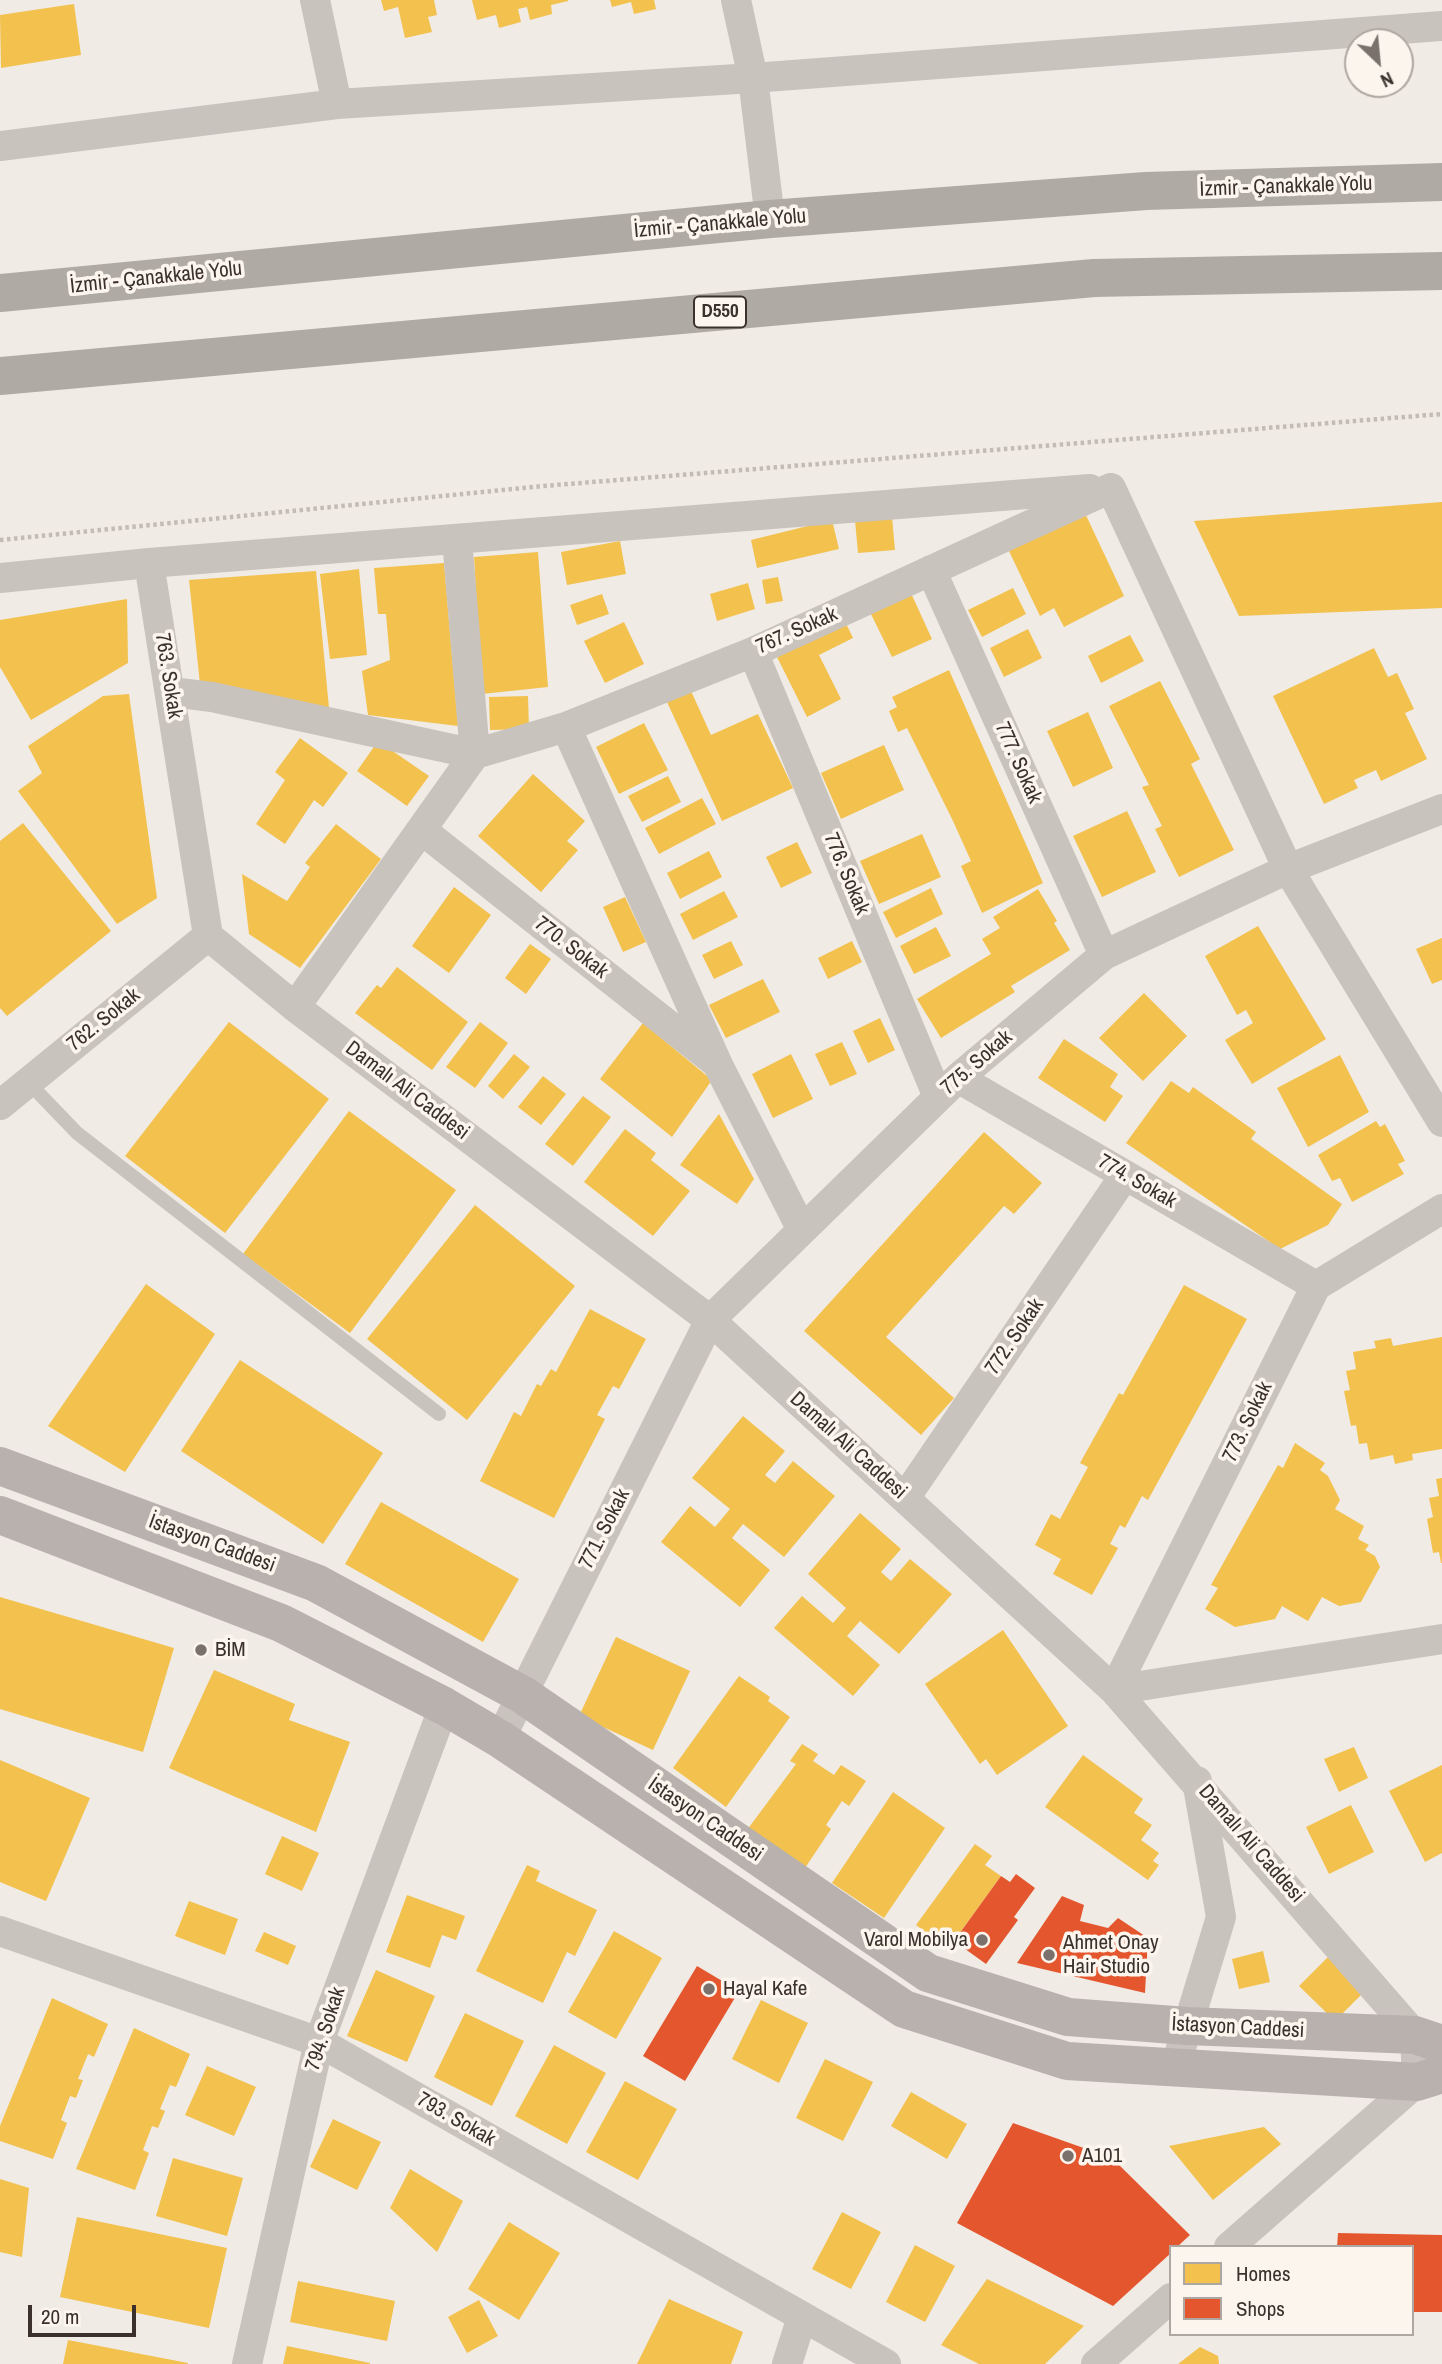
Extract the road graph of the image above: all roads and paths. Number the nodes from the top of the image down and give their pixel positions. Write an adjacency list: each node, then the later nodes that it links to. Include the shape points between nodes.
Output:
1 (315, 0): 5 (street)
2 (736, 0): 4 (street)
3 (1442, 26): 4 (street)
4 (752, 78): 5 (street); 8 (street)
5 (337, 104): 6 (street)
6 (0, 145)
7 (1442, 182): 8 (highway, İzmir - Çanakkale Yolu, via 1146,191)
8 (770, 219): 10 (highway, İzmir - Çanakkale Yolu)
9 (1442, 271): 11 (highway, D550, via 1094,278)
10 (0, 293)
11 (0, 376)
12 (1442, 414): 15 (path, via 557,484)
13 (1111, 488): 14 (street); 17 (street, 767. Sokak); 25 (street)
14 (457, 539): 16 (street); 22 (street)
15 (0, 540)
16 (149, 563): 18 (street); 20 (street, 763. Sokak)
17 (931, 570): 19 (street, 767. Sokak); 27 (street, 777. Sokak)
18 (0, 578)
19 (753, 652): 21 (street, 767. Sokak); 31 (street, 776. Sokak)
20 (171, 692): 22 (street, 767. Sokak); 26 (street, 763. Sokak)
21 (566, 727): 22 (street, 767. Sokak); 29 (street, 770. Sokak)
22 (475, 754): 24 (street)
23 (1442, 808): 25 (street, 775. Sokak)
24 (423, 831): 28 (street); 29 (street, 770. Sokak)
25 (1288, 869): 27 (street, 775. Sokak); 33 (street)
26 (208, 936): 28 (street, Damalı Ali Caddesi); 30 (street, 762. Sokak)
27 (1104, 955): 31 (street, 775. Sokak)
28 (295, 1007): 38 (street, Damalı Ali Caddesi)
29 (718, 1065): 36 (street, 770. Sokak)
30 (28, 1082): 32 (street, 762. Sokak); 39 (lane, via 77,1133)
31 (948, 1087): 34 (street, 774. Sokak); 36 (street, 775. Sokak)
32 (0, 1105)
33 (1442, 1122)
34 (1125, 1175): 37 (street, 774. Sokak); 41 (street, 772. Sokak)
35 (1442, 1209): 37 (street)
36 (802, 1230): 38 (street, 775. Sokak)
37 (1316, 1286): 44 (street, 773. Sokak)
38 (710, 1320): 41 (street, Damalı Ali Caddesi); 45 (street, 771. Sokak)
39 (439, 1414)
40 (0, 1466): 45 (main road, İstasyon Caddesi, via 316,1583)
41 (905, 1498): 44 (street, Damalı Ali Caddesi)
42 (0, 1515): 46 (main road, İstasyon Caddesi, via 281,1623)
43 (1442, 1639): 44 (street)
44 (1114, 1690): 48 (street, Damalı Ali Caddesi)
45 (523, 1695): 47 (street, 771. Sokak); 50 (main road, İstasyon Caddesi, via 928,1973 1068,2017)
46 (444, 1706): 47 (main road, İstasyon Caddesi); 52 (street, 794. Sokak)
47 (500, 1739): 53 (main road, İstasyon Caddesi, via 904,2009 1067,2062)
48 (1197, 1781): 50 (street, via 1220,1917); 51 (street, Damalı Ali Caddesi)
49 (0, 1931): 52 (street, 793. Sokak)
50 (1187, 2026): 51 (main road, İstasyon Caddesi); 53 (street)
51 (1428, 2040): 54 (street)
52 (319, 2042): 57 (street, 793. Sokak); 58 (street, 794. Sokak)
53 (1175, 2068): 54 (main road, İstasyon Caddesi)
54 (1429, 2078): 55 (street)
55 (1231, 2245)
56 (1169, 2300): 61 (street)
57 (802, 2317): 59 (street); 60 (street, 793. Sokak)
58 (247, 2364)
59 (787, 2364)
60 (886, 2364)
61 (1096, 2364)

